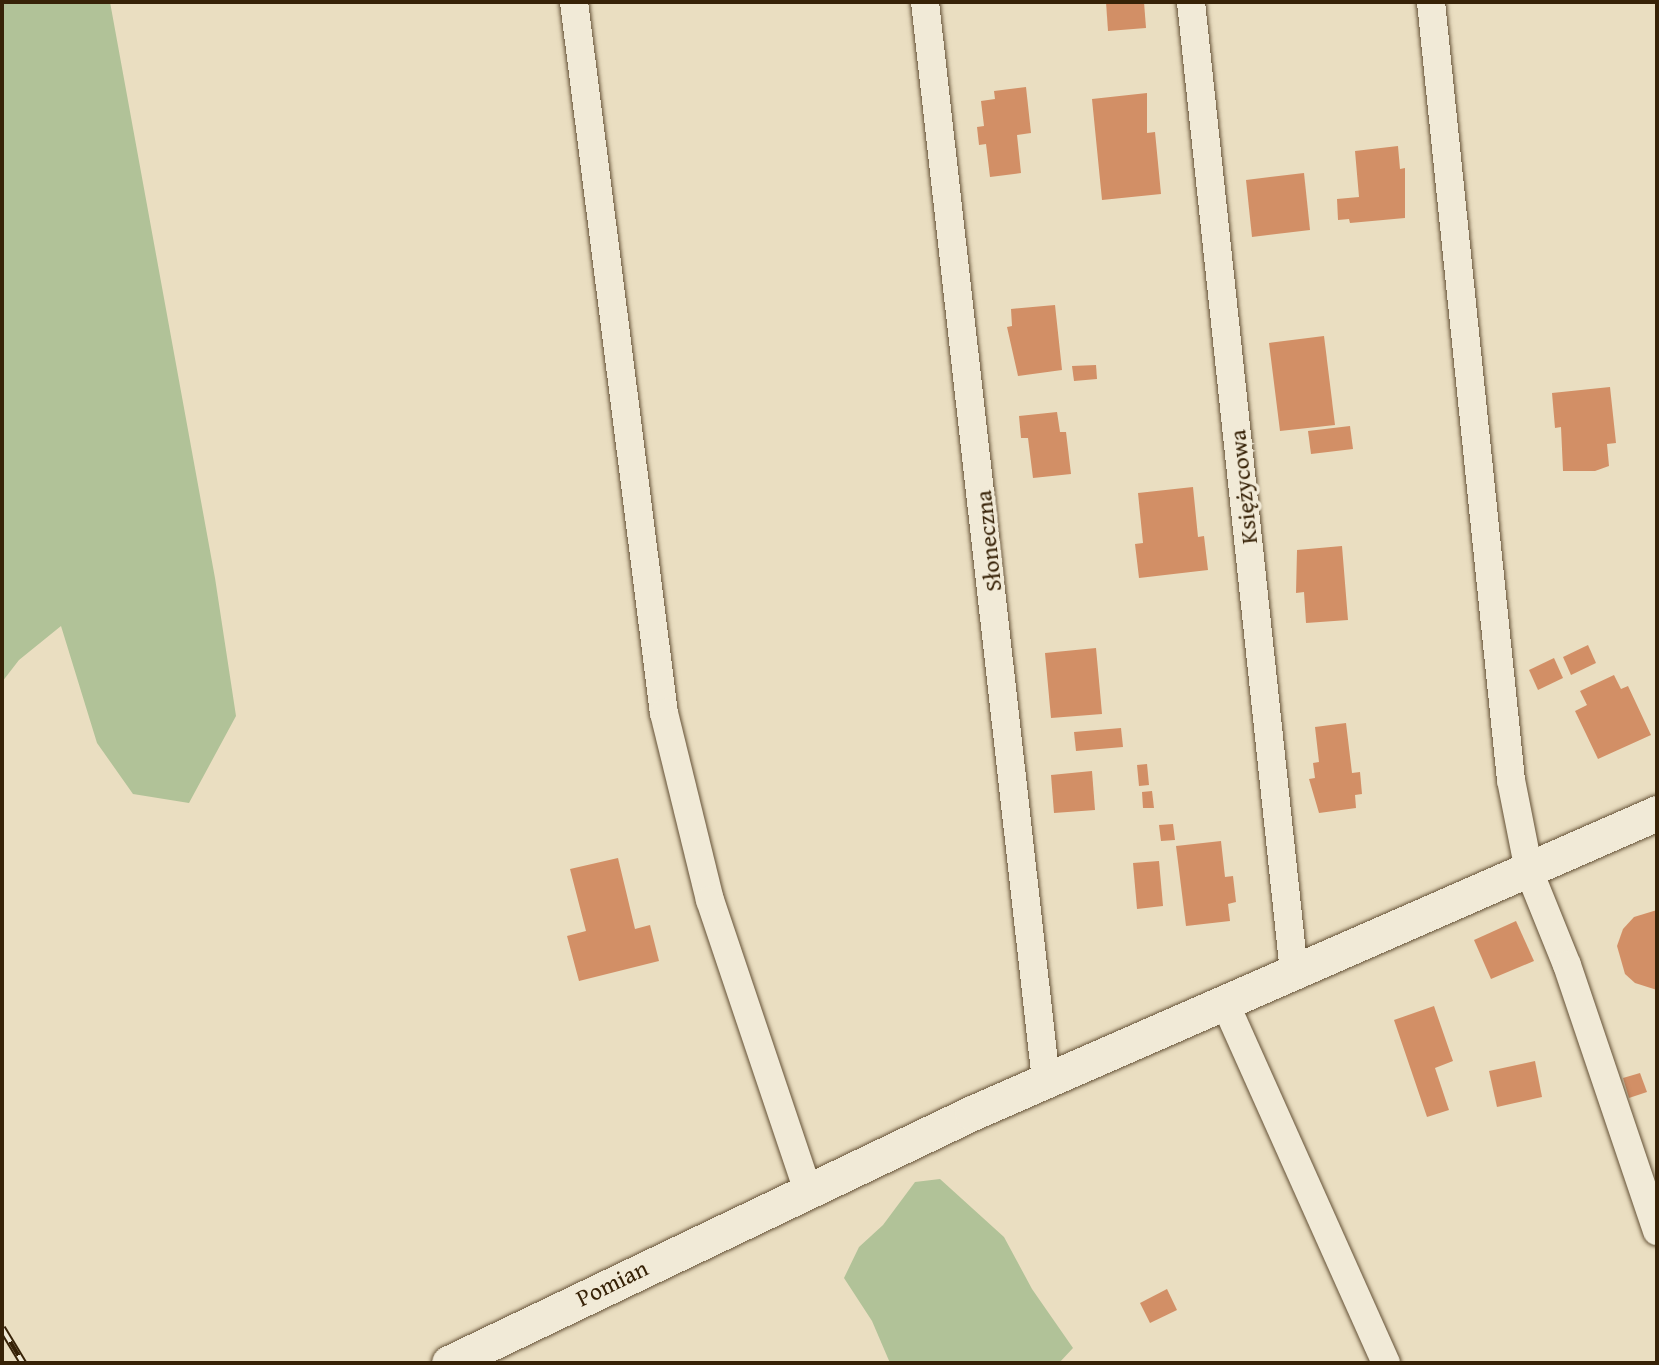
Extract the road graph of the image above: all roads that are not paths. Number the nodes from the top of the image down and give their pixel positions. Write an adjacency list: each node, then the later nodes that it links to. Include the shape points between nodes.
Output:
1 (574, 2): 10 (street, via 664,713 710,900)
2 (925, 2): 9 (street, Słoneczna)
3 (1192, 2): 7 (street, Księżycowa)
4 (1431, 2): 6 (street, via 1511,780)
5 (1657, 813): 6 (street, Pomian)
6 (1529, 871): 7 (street, Pomian); 11 (street, via 1567,965)
7 (1294, 972): 8 (street, Pomian)
8 (1225, 1003): 9 (street, Pomian); 13 (street)
9 (1046, 1082): 10 (street, Pomian)
10 (807, 1189): 12 (street, Pomian)
11 (1657, 1231)
12 (449, 1363)
13 (1386, 1363)

